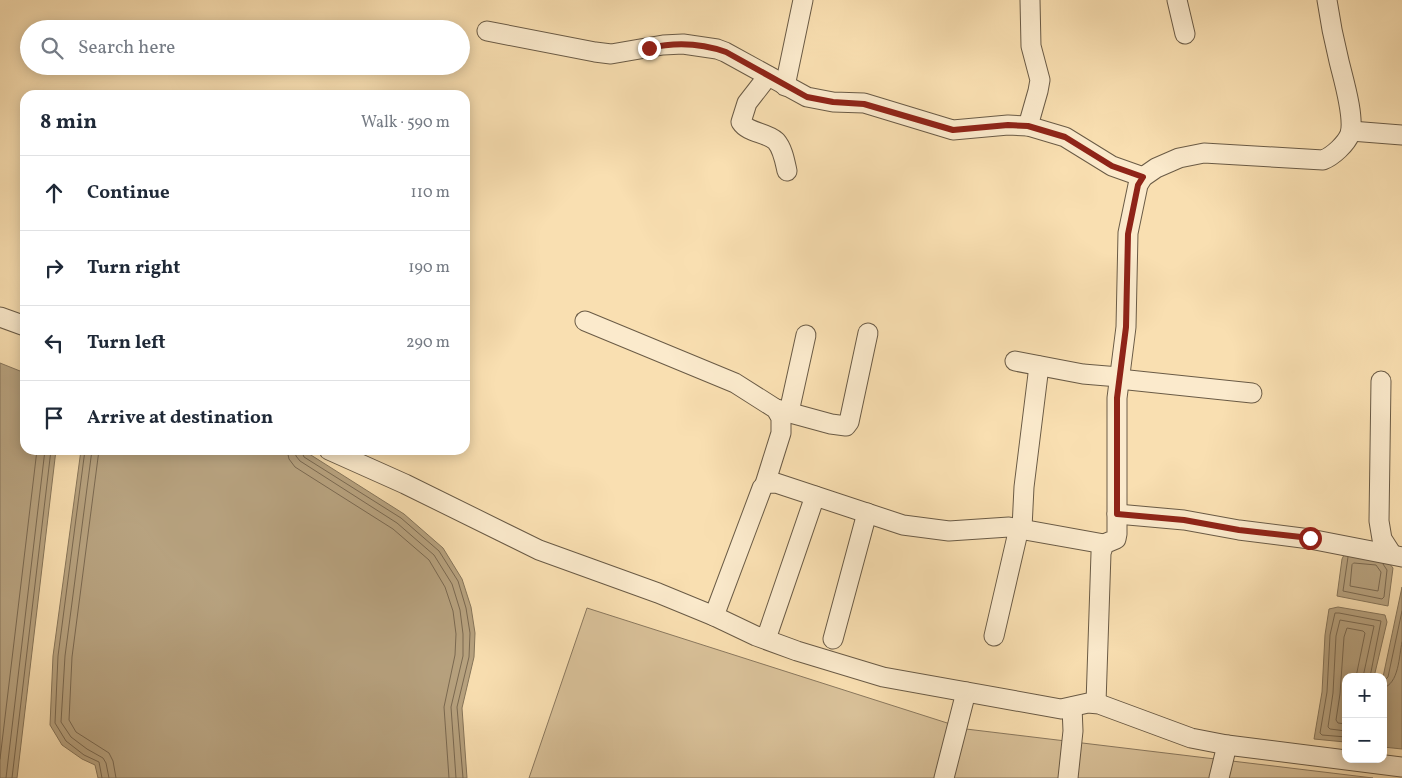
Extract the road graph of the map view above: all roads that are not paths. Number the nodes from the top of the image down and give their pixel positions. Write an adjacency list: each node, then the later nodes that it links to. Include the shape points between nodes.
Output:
1 (803, 0): 8 (street)
2 (1030, 0): 9 (street, via 1030,46 1040,80)
3 (1177, 0): 6 (street)
4 (1327, 0): 10 (street, via 1349,105)
5 (487, 31): 7 (street, via 611,54 672,44 706,47 726,52)
6 (1185, 34)
7 (768, 76): 8 (street); 12 (street, via 748,103 741,122 775,141)
8 (785, 86): 9 (street, via 807,97 864,104 953,130)
9 (1028, 126): 13 (street, via 1065,137 1112,166)
10 (1350, 131): 11 (street); 13 (street, via 1342,145 1323,160 1204,153 1179,158)
11 (1402, 135)
12 (788, 171)
13 (1143, 177): 21 (street, via 1138,185 1128,234 1126,327)
14 (0, 317): 16 (street)
15 (585, 321): 24 (street, via 735,384)
16 (20, 324)
17 (868, 332): 24 (street, via 850,422 846,426)
18 (806, 334): 24 (street)
19 (1014, 361): 20 (street)
20 (1039, 366): 21 (street); 30 (street)
21 (1114, 378): 23 (street); 29 (street, via 1117,398)
22 (1381, 382): 32 (street, via 1378,521 1382,539)
23 (1252, 393)
24 (782, 411): 26 (street, via 782,433)
25 (340, 455): 33 (street, via 523,543)
26 (764, 484): 27 (street, via 776,483); 33 (street)
27 (816, 496): 28 (street); 35 (street)
28 (867, 513): 30 (street, via 927,529); 36 (street)
29 (1117, 514): 31 (street); 32 (street, via 1310,538)
30 (1020, 528): 31 (street); 34 (street)
31 (1109, 541): 38 (street, via 1101,553)
32 (1396, 555)
33 (714, 616): 35 (street)
34 (994, 636)
35 (766, 639): 37 (street, via 883,677)
36 (832, 639)
37 (966, 692): 39 (street, via 1061,709); 43 (street)
38 (1096, 704): 39 (street); 40 (street, via 1191,738)
39 (1072, 707): 44 (street)
40 (1227, 745): 42 (street); 45 (street)
41 (1402, 767): 42 (street)
42 (1366, 770)
43 (944, 778)
44 (1068, 778)
45 (1219, 778)

